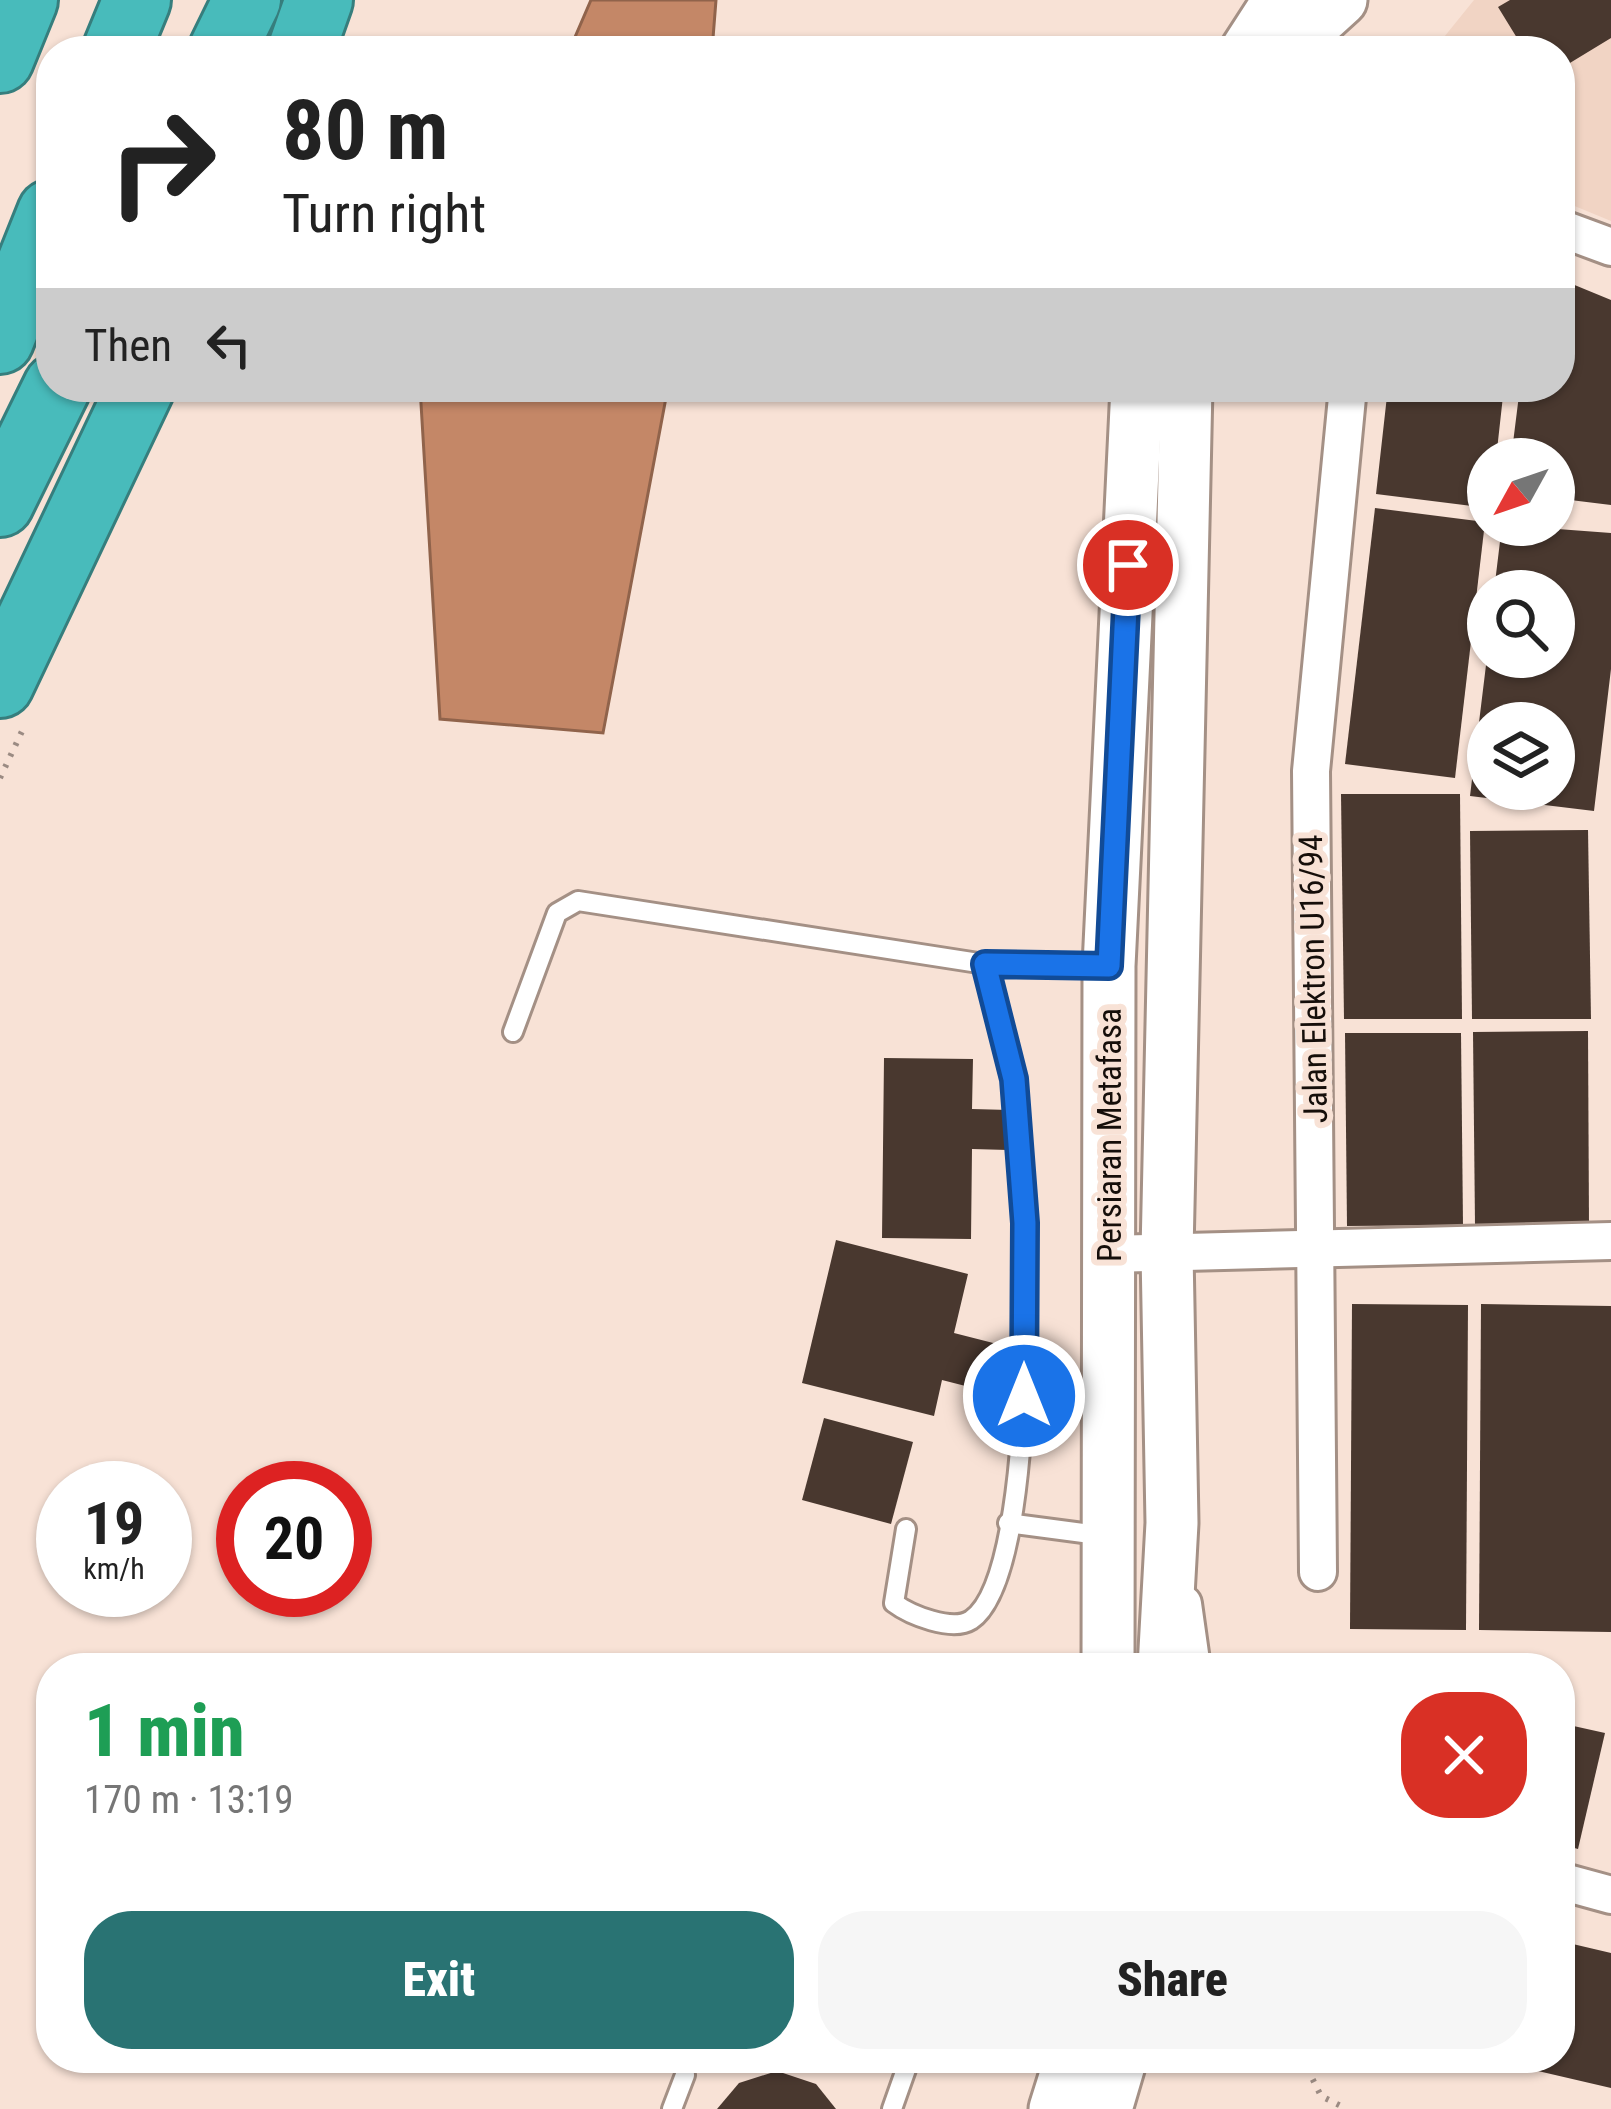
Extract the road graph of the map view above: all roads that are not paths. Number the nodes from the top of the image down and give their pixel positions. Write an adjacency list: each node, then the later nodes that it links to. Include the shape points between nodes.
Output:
1 (24, 0): 12 (highway)
2 (137, 0): 7 (highway)
3 (247, 0): 8 (highway)
4 (319, 0): 9 (highway)
5 (1279, 0): 10 (street)
6 (1341, 0): 11 (street)
7 (122, 36)
8 (229, 36)
9 (307, 36)
10 (1256, 36)
11 (1310, 36)
12 (0, 58)
13 (1575, 234): 14 (street)
14 (1611, 247)
15 (36, 250): 16 (highway)
16 (0, 340)
17 (50, 402): 22 (highway)
18 (134, 402): 23 (highway)
19 (1136, 402): 25 (street, Persiaran Metafasa)
20 (1186, 402): 29 (street, Persiaran Metafasa)
21 (1347, 402): 28 (street, Jalan Elektron U16/94, via 1310,771)
22 (0, 503)
23 (0, 684)
24 (985, 964): 25 (lane); 26 (lane, via 578,901 557,913); 31 (lane, via 1014,1079 1025,1223 1024,1439)
25 (1109, 966): 30 (street, Persiaran Metafasa)
26 (513, 1032)
27 (1611, 1241): 28 (street)
28 (1315, 1248): 29 (street); 35 (street, Jalan Elektron U16/94)
29 (1167, 1252): 30 (street); 32 (street, Persiaran Metafasa)
30 (1109, 1254): 34 (street, Persiaran Metafasa)
31 (1008, 1523): 33 (lane, via 983,1607 955,1624 893,1603); 34 (lane)
32 (1172, 1523): 37 (street, Persiaran Metafasa); 38 (street)
33 (906, 1529)
34 (1111, 1536): 36 (street, Persiaran Metafasa)
35 (1318, 1572)
36 (1108, 1653)
37 (1165, 1653)
38 (1190, 1653)
39 (1575, 1885): 40 (street)
40 (1611, 1894)
41 (905, 2073): 46 (lane)
42 (1066, 2073): 47 (street)
43 (1117, 2073): 48 (street)
44 (685, 2075): 45 (lane)
45 (673, 2109)
46 (892, 2109)
47 (1055, 2109)
48 (1106, 2109)

